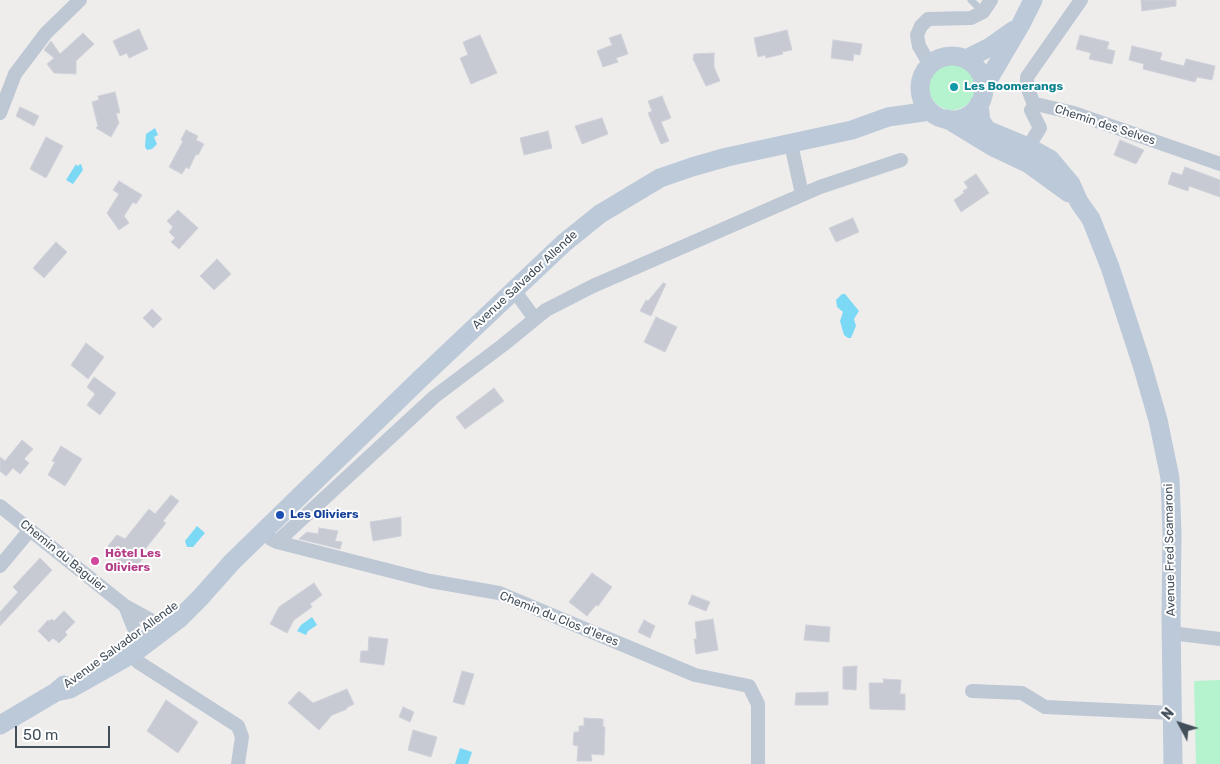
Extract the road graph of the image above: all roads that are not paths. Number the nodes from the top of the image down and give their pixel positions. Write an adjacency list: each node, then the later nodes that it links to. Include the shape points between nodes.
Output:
1 (80, 0): 13 (street, via 46,33 15,74)
2 (972, 0): 6 (lane)
3 (991, 0): 6 (street)
4 (1033, 0): 7 (main road)
5 (1081, 0): 12 (street, via 1027,77)
6 (983, 12): 9 (street, via 971,18 928,19 921,26 916,35)
7 (1021, 24): 8 (main road, via 990,47); 11 (main road)
8 (966, 59): 9 (main road, via 947,56); 11 (main road, via 983,78)
9 (930, 65): 10 (main road)
10 (921, 83): 14 (main road, via 922,98); 15 (main road, Avenue Salvador Allende)
11 (982, 96): 14 (main road, via 973,112 965,117 956,119); 18 (main road, Avenue Fred Scamaroni, via 980,121 987,130)
12 (1034, 106): 18 (street, Chemin des Selves, via 1032,110 1040,128); 20 (street, Chemin des Selves, via 1074,113)
13 (0, 113)
14 (939, 115): 15 (main road, Avenue Salvador Allende); 17 (main road, Avenue Fred Scamaroni)
15 (888, 117): 16 (main road, Avenue Salvador Allende, via 852,130)
16 (791, 144): 21 (street); 23 (main road, Avenue Salvador Allende, via 727,157 660,178 600,214)
17 (993, 147): 18 (street, via 1002,145 1023,152); 22 (main road, Avenue Fred Scamaroni, via 1029,164)
18 (1028, 148): 22 (main road, Avenue Fred Scamaroni, via 1050,160 1071,184)
19 (900, 160): 21 (street)
20 (1220, 164)
21 (802, 194): 24 (street, via 593,286)
22 (1080, 202): 30 (main road, Avenue Fred Scamaroni, via 1091,219 1110,267 1158,420 1170,478)
23 (514, 290): 24 (street); 27 (main road, Avenue Salvador Allende)
24 (535, 319): 27 (street, via 434,396)
25 (0, 506): 26 (street, Chemin du Baguier)
26 (30, 530): 28 (street); 29 (street, Chemin du Baguier)
27 (269, 538): 31 (main road, Avenue Salvador Allende, via 232,562); 38 (street, Chemin du Clos d'Ieres, via 430,581 499,593 695,675 749,686 758,704)
28 (0, 566)
29 (125, 606): 31 (street, Chemin du Baguier); 31 (street, Chemin du Baguier)
30 (1171, 633): 32 (street); 35 (main road, Avenue Fred Scamaroni)
31 (146, 637): 34 (main road, Avenue Salvador Allende, via 67,682); 34 (main road, Avenue Salvador Allende, via 115,664 70,689); 37 (street, via 138,662 238,726 242,737)
32 (1220, 639)
33 (972, 691): 35 (street, via 1022,693 1044,707)
34 (56, 692): 36 (main road, Avenue Salvador Allende)
35 (1172, 713): 39 (main road, Avenue Fred Scamaroni)
36 (0, 725)
37 (238, 764)
38 (758, 764)
39 (1173, 764)

